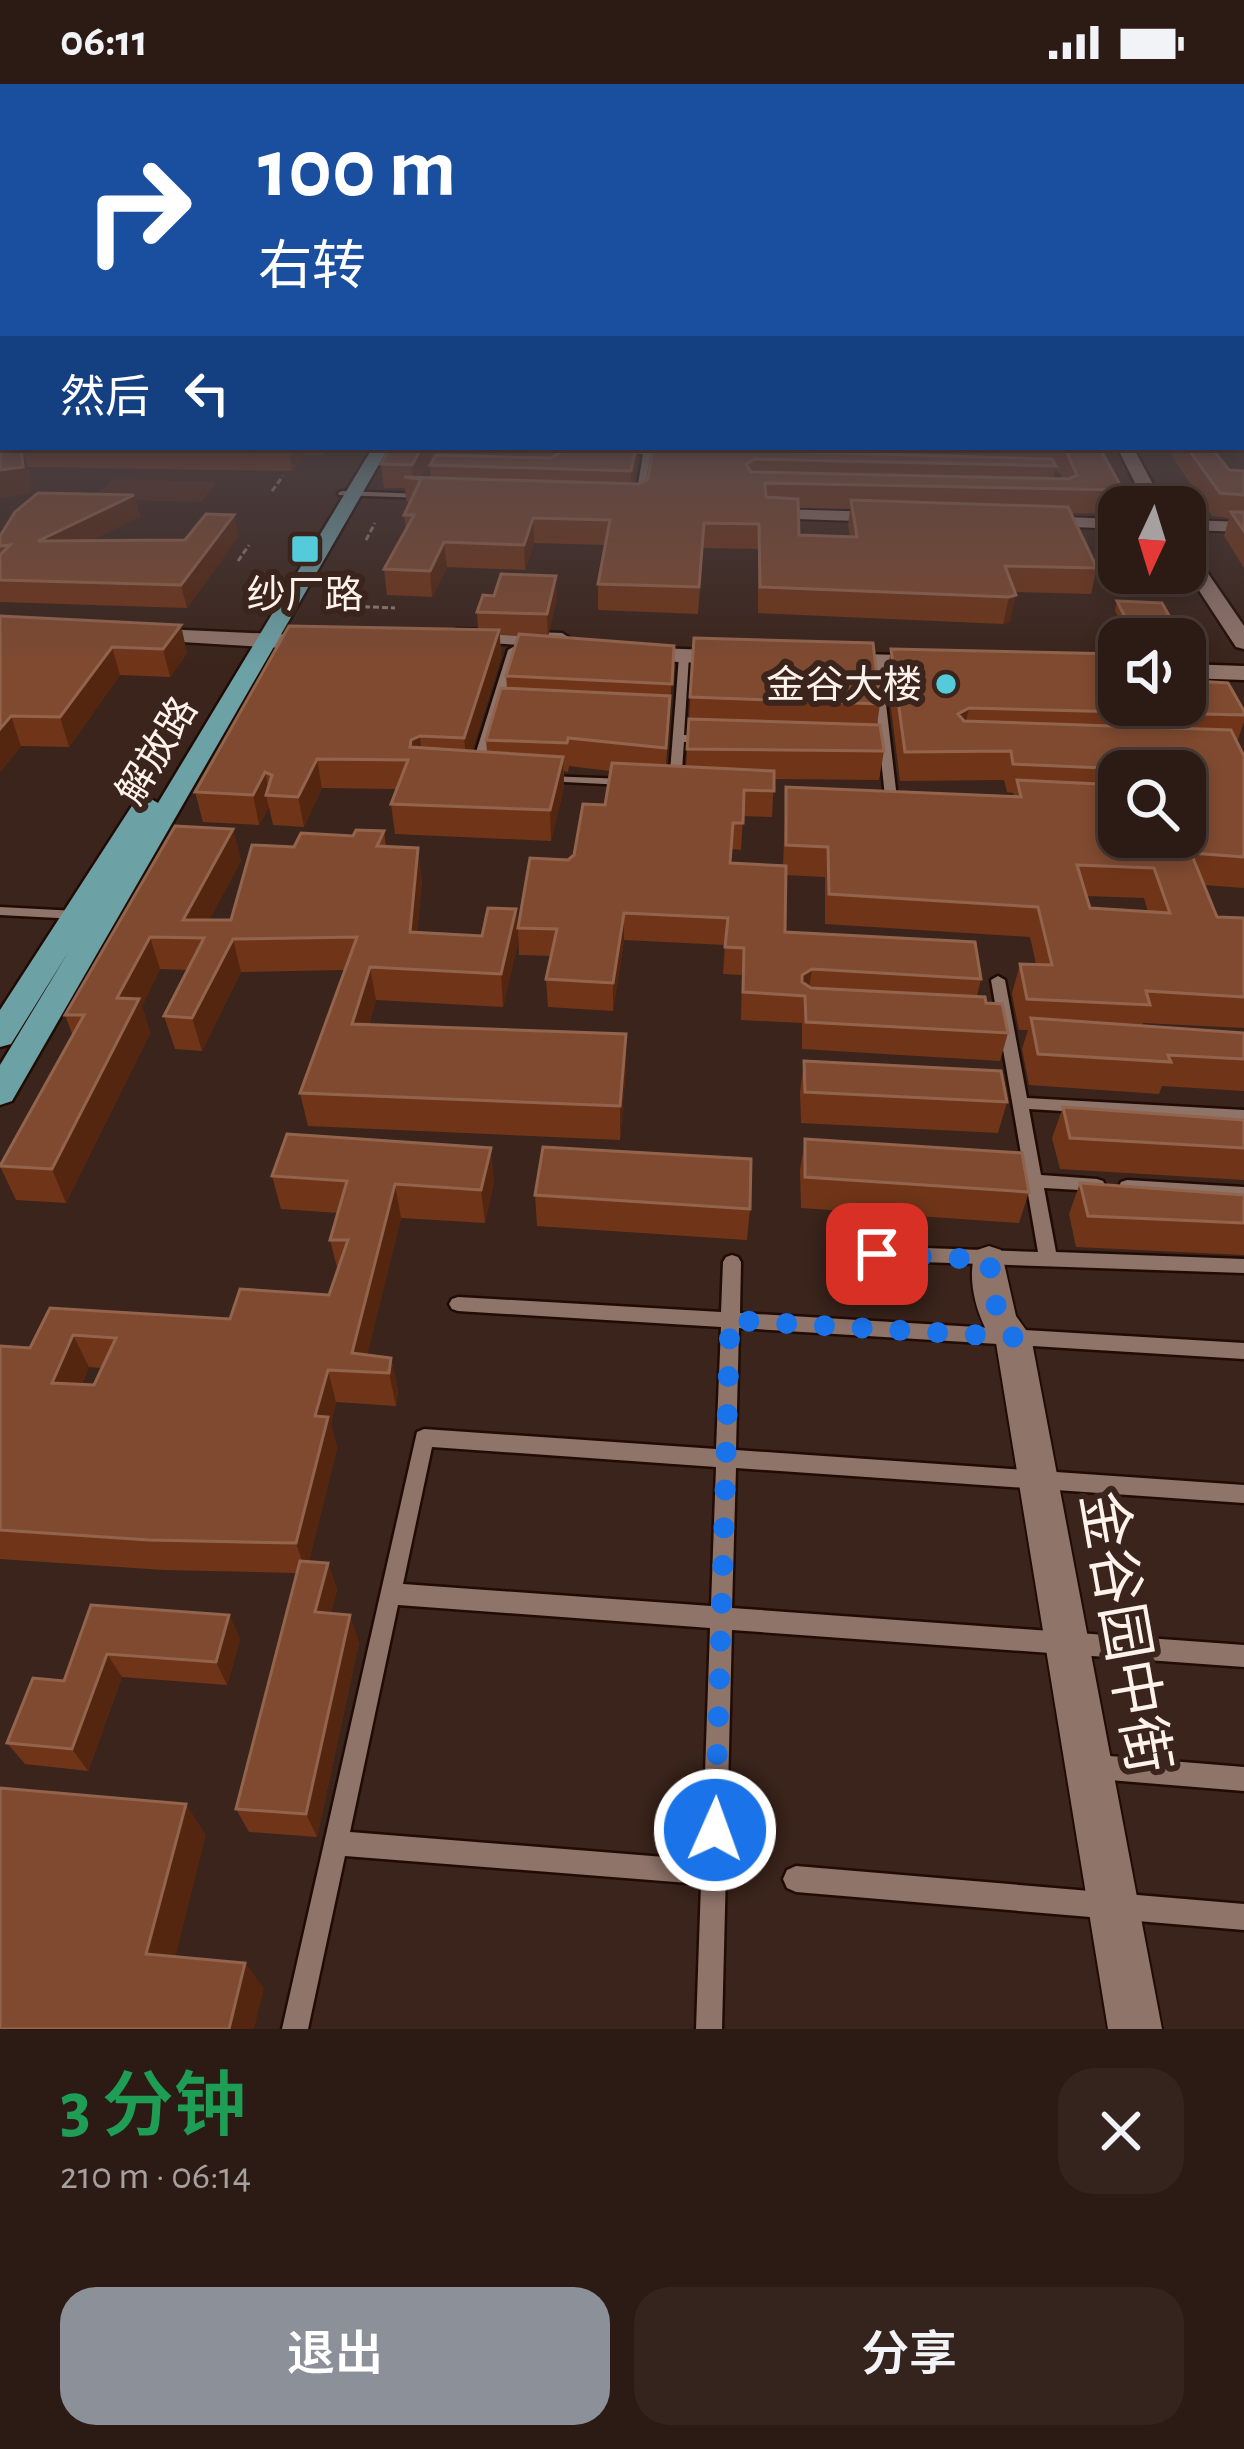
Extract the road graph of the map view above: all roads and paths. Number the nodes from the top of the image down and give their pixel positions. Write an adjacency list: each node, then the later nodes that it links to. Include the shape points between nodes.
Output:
1 (277, 484): 6 (path)
2 (352, 484): 7 (main road, 解放路)
3 (355, 484): 7 (main road, 解放路)
4 (426, 484): 8 (lane)
5 (642, 484): 10 (lane, via 639,502)
6 (272, 491)
7 (348, 493): 8 (lane); 27 (main road, 解放路)
8 (420, 495): 9 (lane)
9 (442, 496)
10 (617, 501)
11 (773, 514): 12 (street)
12 (901, 518)
13 (1010, 520): 15 (street)
14 (375, 523): 18 (path)
15 (1098, 523)
16 (1206, 526): 17 (street)
17 (1244, 527)
18 (366, 540)
19 (249, 545): 21 (path)
20 (1206, 557): 25 (main road)
21 (238, 561)
22 (1206, 585): 29 (main road)
23 (346, 606): 24 (path)
24 (395, 608)
25 (1244, 613)
26 (115, 628): 27 (main road)
27 (263, 634): 28 (main road); 59 (main road, 解放路); 65 (main road, 解放路)
28 (317, 637)
29 (1244, 642)
30 (594, 647): 31 (main road); 31 (main road, via 427,641); 32 (main road); 32 (main road, via 762,653)
31 (513, 650): 38 (lane)
32 (684, 656): 41 (lane)
33 (1206, 659): 34 (main road)
34 (1244, 660)
35 (876, 661): 35 (main road, via 963,658 807,654); 45 (lane)
36 (1206, 672): 37 (main road)
37 (1244, 673)
38 (495, 709): 39 (lane); 47 (lane)
39 (518, 710)
40 (657, 715): 41 (lane)
41 (680, 716): 42 (lane)
42 (678, 738): 43 (lane); 52 (lane)
43 (724, 740)
44 (861, 745): 45 (lane)
45 (884, 746): 55 (lane)
46 (458, 775): 47 (lane)
47 (475, 775): 48 (lane)
48 (497, 776)
49 (542, 778): 50 (lane)
50 (631, 783)
51 (653, 784): 52 (lane)
52 (675, 785): 53 (lane)
53 (699, 786)
54 (866, 794): 55 (lane)
55 (890, 795): 56 (lane); 57 (lane)
56 (913, 796)
57 (892, 813)
58 (0, 911): 59 (lane)
59 (77, 915): 65 (main road, 解放路)
60 (998, 980): 62 (lane)
61 (983, 1016): 62 (lane)
62 (1005, 1017): 63 (lane)
63 (1009, 1039): 64 (lane); 68 (lane)
64 (1032, 1040)
65 (8, 1046): 67 (main road, 解放路)
66 (995, 1090): 68 (lane)
67 (0, 1094)
68 (1019, 1097): 69 (lane); 71 (lane)
69 (1244, 1116)
70 (1009, 1165): 71 (lane)
71 (1033, 1173): 72 (lane); 74 (lane)
72 (1244, 1193)
73 (840, 1252): 75 (lane)
74 (1048, 1258): 75 (lane); 77 (lane)
75 (989, 1260): 80 (street, 金谷园中街, via 999,1323)
76 (732, 1262): 79 (lane)
77 (1244, 1266)
78 (458, 1304): 79 (lane)
79 (730, 1320): 80 (lane); 82 (lane)
80 (1013, 1337): 81 (lane); 83 (street, 金谷园中街)
81 (1244, 1351)
82 (726, 1460): 83 (lane); 85 (lane, via 424,1438); 86 (lane)
83 (1038, 1482): 84 (lane); 87 (street, 金谷园中街)
84 (1244, 1494)
85 (390, 1594): 86 (lane); 91 (lane)
86 (722, 1618): 87 (lane); 92 (lane)
87 (1067, 1643): 88 (lane); 89 (street, 金谷园中街)
88 (1244, 1656)
89 (1088, 1767): 90 (lane); 94 (street, 金谷园中街)
90 (1244, 1779)
91 (336, 1843): 92 (lane); 96 (lane)
92 (714, 1873): 97 (lane)
93 (796, 1879): 94 (lane)
94 (1113, 1906): 95 (lane); 98 (street, 金谷园中街)
95 (1244, 1917)
96 (295, 2029)
97 (709, 2029)
98 (1135, 2029)

